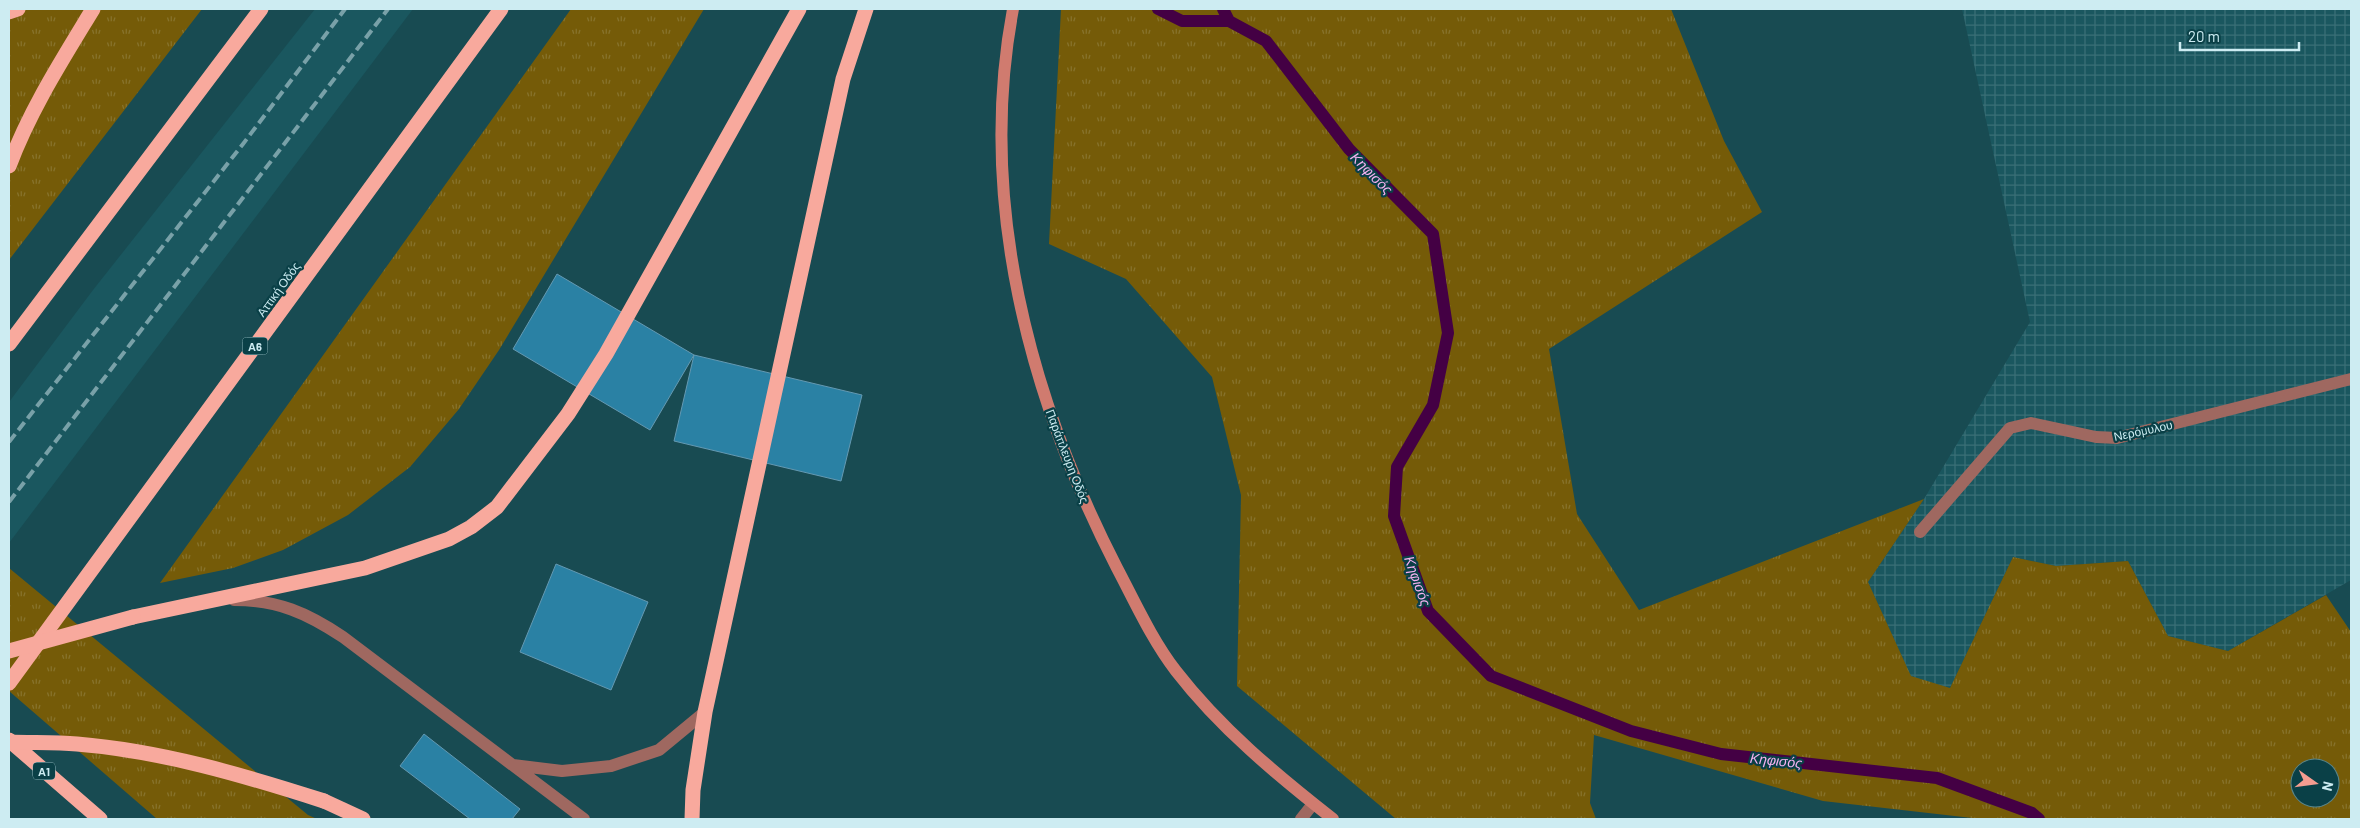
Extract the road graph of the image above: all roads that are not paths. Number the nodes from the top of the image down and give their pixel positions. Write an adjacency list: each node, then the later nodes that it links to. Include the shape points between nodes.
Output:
1 (18, 9): 8 (highway)
2 (93, 9): 9 (highway, via 43,92)
3 (261, 9): 10 (highway)
4 (501, 9): 15 (highway, Αττική Οδός / Α6)
5 (800, 9): 13 (highway, via 606,354 568,414 497,507 450,539 421,550 365,568)
6 (866, 9): 16 (highway, via 843,79)
7 (1013, 9): 19 (street, Παράπλευρη Οδός, via 1003,89 1001,150 1005,210 1025,328 1041,384 1074,473 1095,525 1146,624 1175,670 1223,725)
8 (9, 12)
9 (9, 166)
10 (9, 344)
11 (2351, 379): 12 (street, Νερόμυλου, via 2117,438 2096,437 2031,423 2010,428)
12 (1920, 532)
13 (219, 600): 14 (highway, bridge, via 133,617); 18 (street, via 255,600 287,607 314,618)
14 (9, 651)
15 (9, 683)
16 (705, 712): 18 (street, via 658,750 611,766 562,771); 23 (highway, via 693,790)
17 (9, 741): 20 (highway, Α1); 21 (highway, bridge, via 77,744 162,756 234,772 324,801)
18 (513, 765): 22 (street)
19 (1313, 804): 24 (street); 25 (street, Παράπλευρη Οδός)
20 (100, 819)
21 (362, 819)
22 (584, 819)
23 (692, 819)
24 (1301, 819)
25 (1333, 819)

